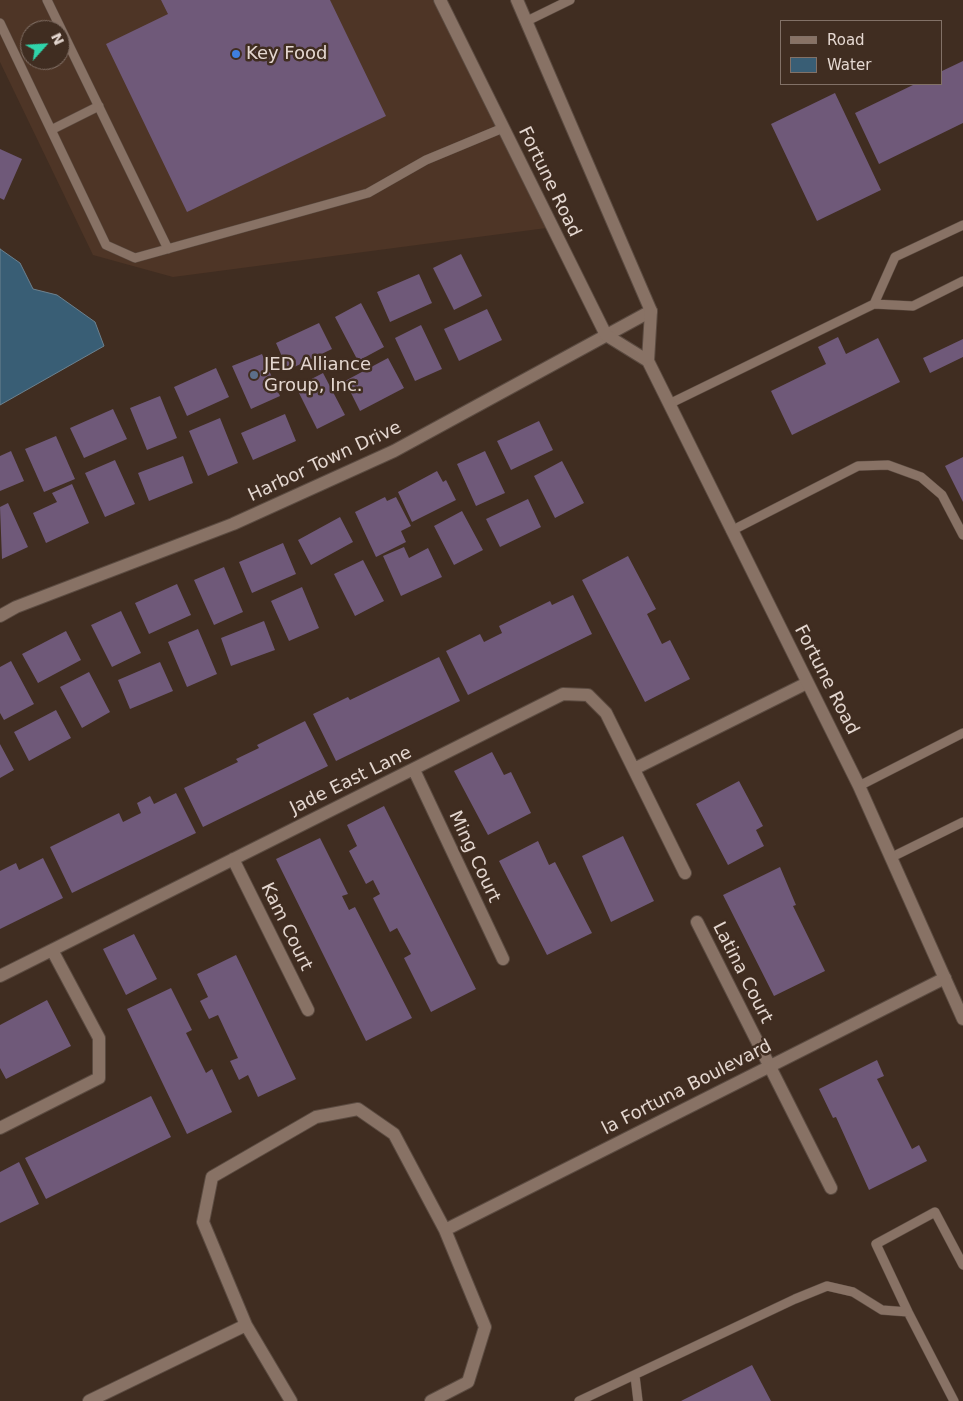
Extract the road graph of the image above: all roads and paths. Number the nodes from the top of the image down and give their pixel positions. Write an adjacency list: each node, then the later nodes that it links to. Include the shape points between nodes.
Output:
1 (47, 0): 7 (lane)
2 (440, 0): 8 (street, Fortune Road)
3 (517, 0): 5 (street, Fortune Road)
4 (570, 0): 5 (lane)
5 (527, 21): 14 (street, Fortune Road)
6 (0, 23): 9 (lane)
7 (99, 106): 9 (lane); 11 (lane)
8 (503, 128): 11 (lane, via 426,160 368,193); 15 (street, Fortune Road)
9 (51, 130): 11 (lane, via 106,245 135,258)
10 (963, 225): 13 (lane, via 895,257)
11 (168, 249)
12 (963, 282): 13 (lane, via 913,306)
13 (874, 304): 17 (lane)
14 (651, 311): 15 (street, Harbor Town Drive); 16 (street, Fortune Road)
15 (606, 335): 16 (street); 20 (street, Harbor Town Drive, via 394,451 233,524)
16 (648, 361): 17 (street, Fortune Road)
17 (669, 404): 18 (street, Fortune Road)
18 (731, 531): 19 (lane, via 858,466 888,465 921,477 942,495); 21 (street, Fortune Road)
19 (963, 535)
20 (0, 616)
21 (808, 683): 23 (street); 25 (street, Fortune Road)
22 (963, 733): 25 (lane)
23 (634, 769): 24 (street, Jade East Lane, via 606,713 588,694 563,694); 29 (street, Jade East Lane)
24 (414, 770): 28 (street, Jade East Lane); 32 (street, Ming Court)
25 (859, 786): 27 (street, Fortune Road)
26 (963, 822): 27 (lane)
27 (892, 857): 34 (street, Fortune Road)
28 (233, 859): 31 (street, Jade East Lane); 35 (street, Kam Court)
29 (685, 873)
30 (697, 922): 37 (street, Latina Court)
31 (52, 950): 33 (street, Jade East Lane); 38 (street, via 99,1038 99,1078)
32 (502, 959)
33 (0, 976)
34 (945, 978): 36 (street, Fortune Road); 37 (street, la Fortuna Boulevard)
35 (308, 1010)
36 (963, 1019)
37 (770, 1066): 39 (street, Latina Court); 40 (street, la Fortuna Boulevard)
38 (0, 1128)
39 (831, 1188)
40 (445, 1230): 43 (street, via 394,1134 358,1109 316,1118 212,1177 203,1222); 47 (street, via 485,1327 468,1382)
41 (963, 1265): 42 (lane, via 935,1212 876,1244)
42 (908, 1312): 44 (lane, via 882,1310 853,1292 827,1286); 50 (lane)
43 (246, 1325): 45 (street); 46 (street)
44 (635, 1376): 48 (lane); 49 (lane)
45 (89, 1401)
46 (291, 1401)
47 (431, 1401)
48 (579, 1401)
49 (638, 1401)
50 (954, 1401)

